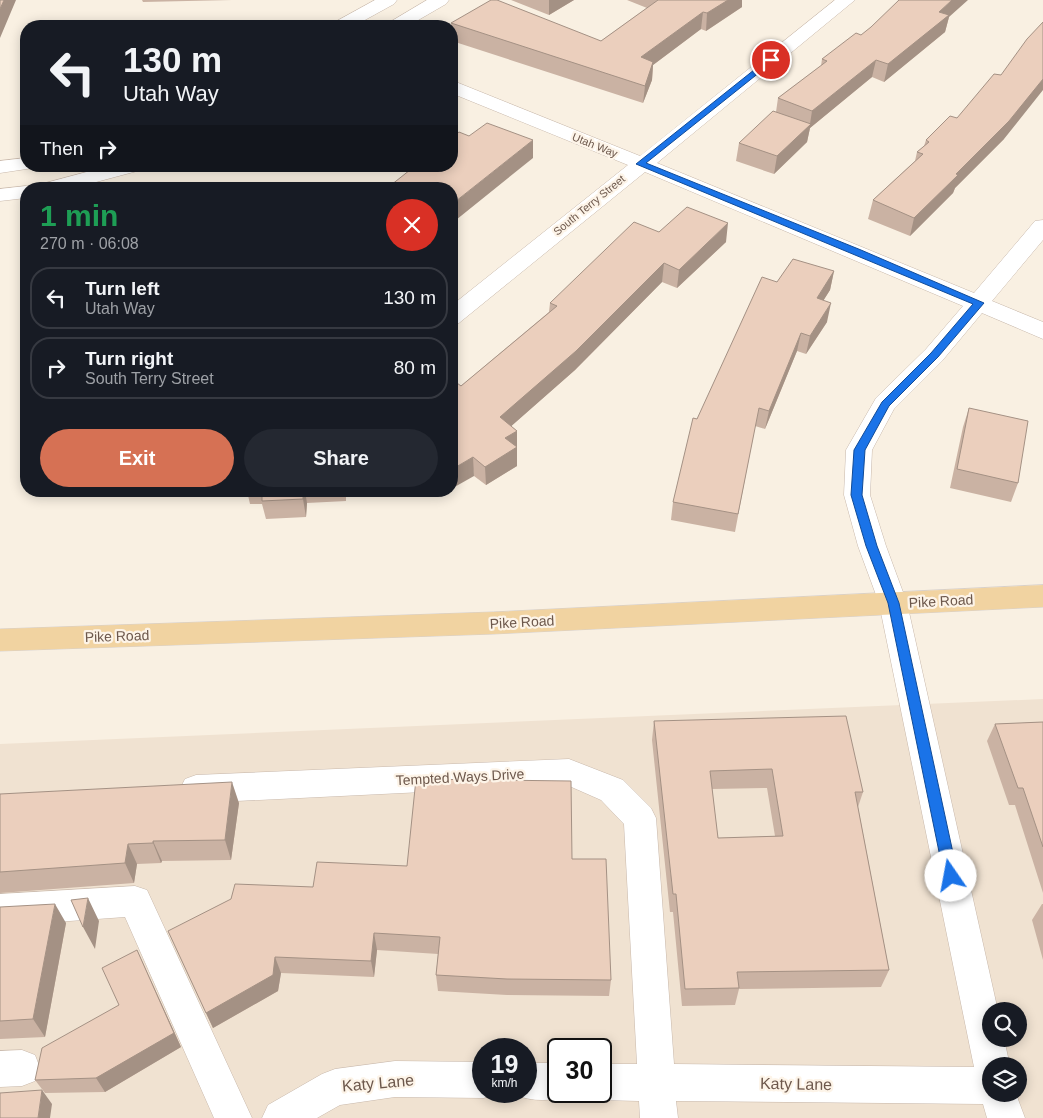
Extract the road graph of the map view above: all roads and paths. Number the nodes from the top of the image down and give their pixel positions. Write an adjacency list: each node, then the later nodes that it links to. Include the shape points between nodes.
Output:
1 (388, 0): 4 (street)
2 (440, 0): 5 (street)
3 (846, 0): 7 (street, South Terry Street)
4 (351, 20)
5 (406, 20)
6 (458, 89): 7 (street, Utah Way)
7 (640, 164): 15 (street, Utah Way); 16 (street, South Terry Street)
8 (20, 165): 9 (street)
9 (0, 167)
10 (111, 172): 11 (street)
11 (72, 182)
12 (20, 193): 13 (street)
13 (0, 195)
14 (1043, 226): 15 (street)
15 (979, 303): 17 (street, Utah Way); 19 (street, via 885,404 860,450 857,495)
16 (458, 312)
17 (1043, 330)
18 (1043, 596): 19 (main road, Pike Road)
19 (893, 603): 20 (main road, Pike Road, via 492,624); 23 (street)
20 (0, 640)
21 (170, 790): 26 (street, Tempted Ways Drive, via 568,772 612,790 640,818)
22 (0, 910): 29 (street, via 135,902)
23 (990, 1057)
24 (472, 1080): 30 (street, Katy Lane, via 395,1079 335,1087)
25 (612, 1082): 26 (street, Katy Lane)
26 (657, 1083): 27 (street, Katy Lane); 31 (street, Tempted Ways Drive)
27 (982, 1086)
28 (1001, 1102): 32 (street)
29 (233, 1118)
30 (281, 1118)
31 (659, 1118)
32 (1006, 1118)

